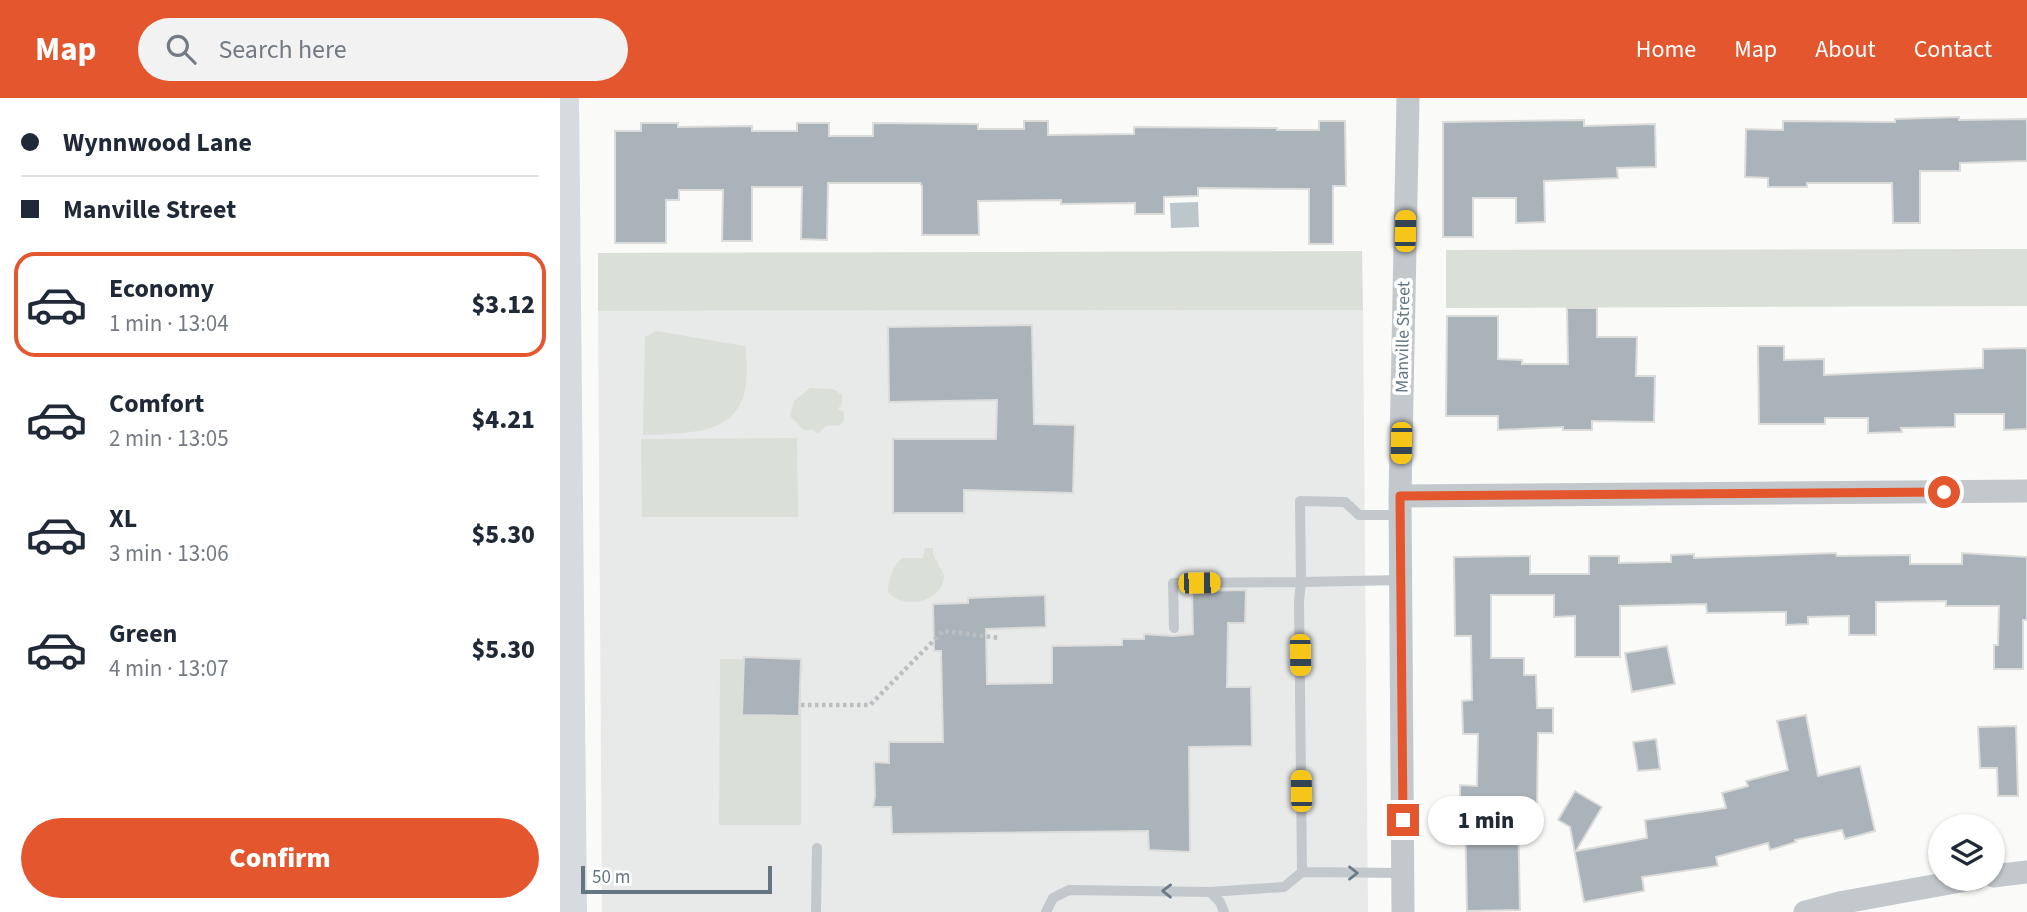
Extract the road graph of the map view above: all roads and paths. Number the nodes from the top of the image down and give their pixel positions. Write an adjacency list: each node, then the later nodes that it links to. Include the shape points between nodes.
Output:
1 (563, 98): 5 (main road)
2 (1408, 98): 4 (street, Manville Street)
3 (2027, 491): 4 (street)
4 (1400, 506): 6 (street, Manville Street); 7 (lane, via 1359,515 1345,502 1300,501)
5 (564, 559): 18 (main road)
6 (1402, 580): 7 (lane); 14 (street, Manville Street)
7 (1301, 582): 8 (lane, via 1173,583); 12 (lane)
8 (1174, 628)
9 (1000, 638): 10 (path, via 943,631 870,705)
10 (801, 705)
11 (817, 848): 19 (lane)
12 (1302, 872): 14 (lane, one-way to 14); 17 (lane, via 1284,887)
13 (2027, 872): 15 (street)
14 (1403, 873): 22 (street, Manville Street)
15 (2005, 875)
16 (1928, 887): 23 (street)
17 (1210, 892): 20 (lane, one-way to 20, via 1069,890 1053,898); 21 (lane)
18 (571, 912)
19 (816, 912)
20 (1046, 912)
21 (1224, 912)
22 (1404, 912)
23 (1805, 912)

